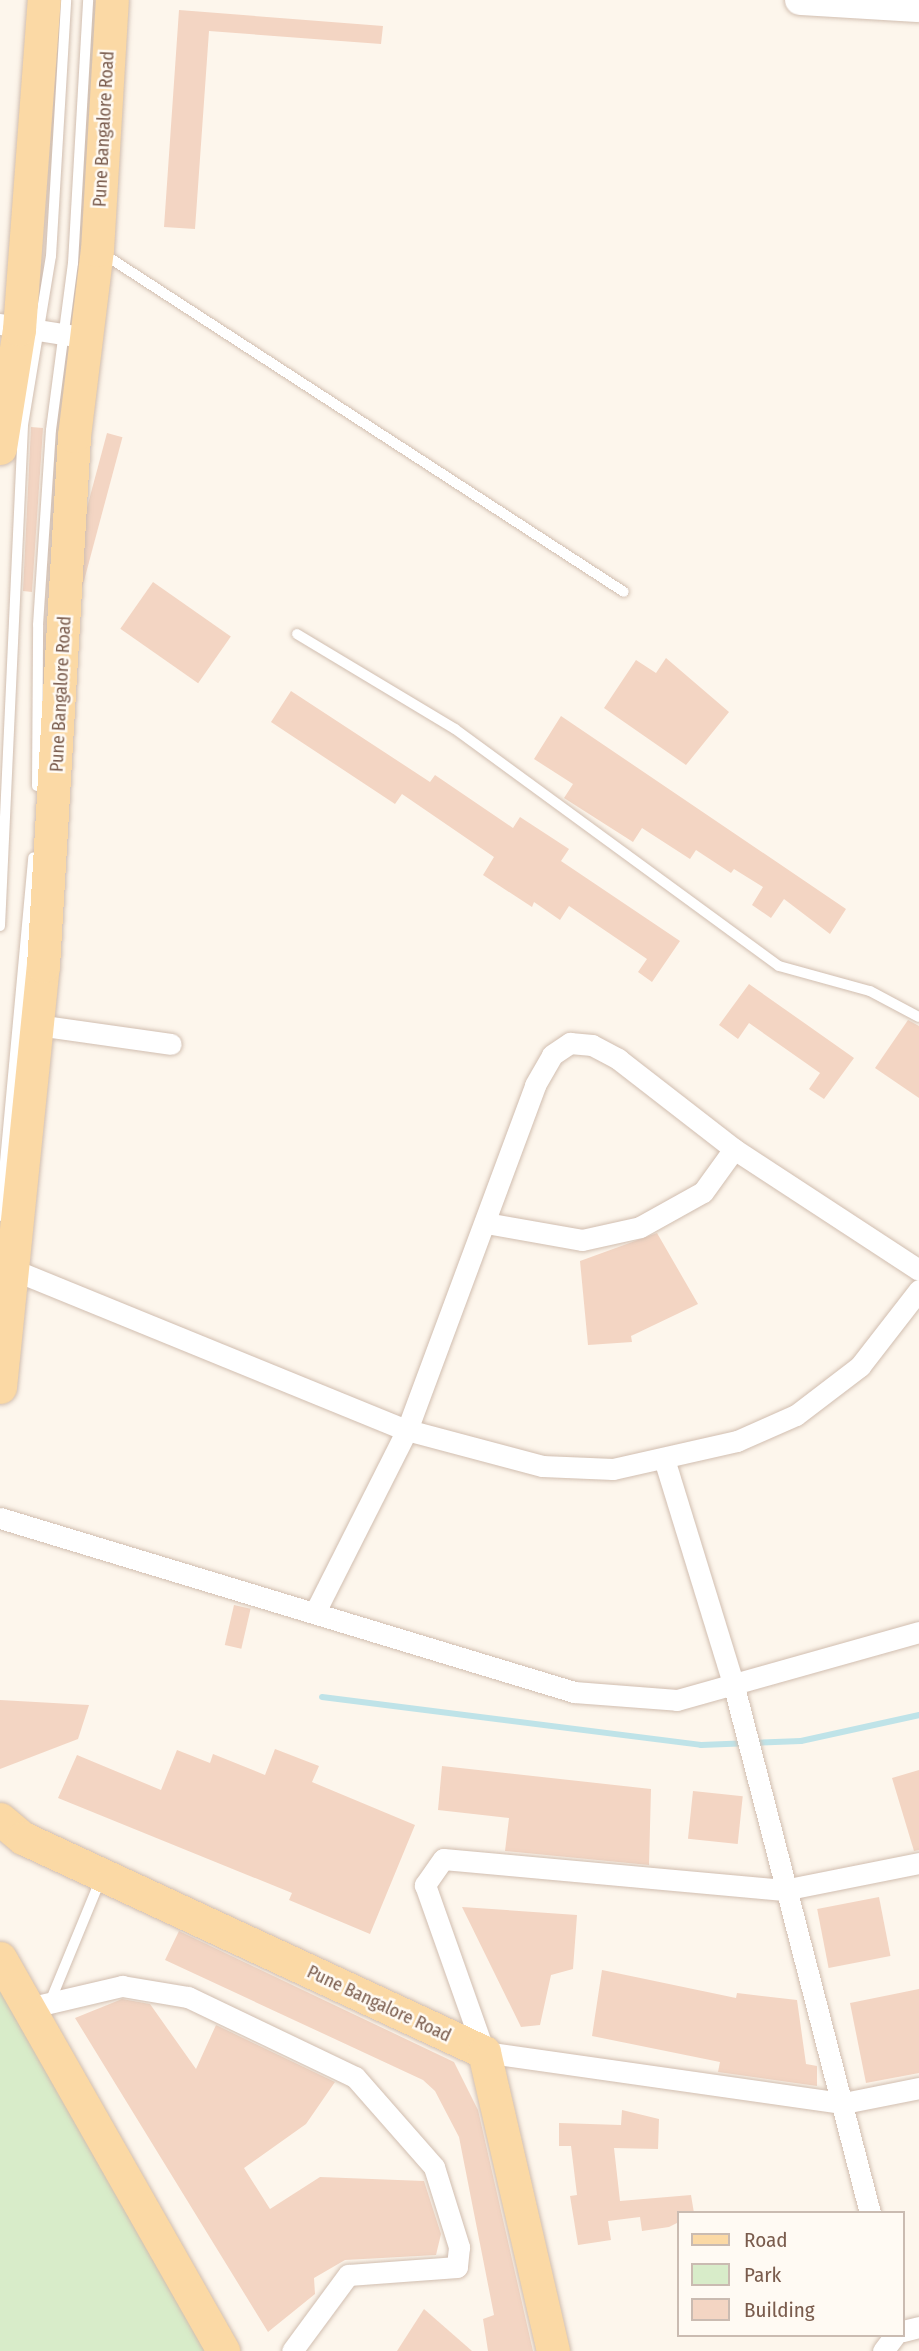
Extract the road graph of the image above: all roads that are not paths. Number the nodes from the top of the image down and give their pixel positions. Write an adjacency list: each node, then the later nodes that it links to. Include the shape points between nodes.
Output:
1 (44, 0): 8 (main road)
2 (66, 0): 8 (lane)
3 (88, 0): 9 (lane)
4 (112, 0): 7 (main road, Pune Bangalore Road)
5 (800, 0): 6 (street)
6 (919, 7)
7 (97, 250): 9 (main road, Pune Bangalore Road); 11 (lane)
8 (20, 329): 9 (street); 10 (main road); 15 (lane, via 23,425)
9 (75, 337): 13 (lane, via 38,625); 17 (main road, Pune Bangalore Road, via 61,727)
10 (0, 448)
11 (624, 592)
12 (297, 634): 16 (lane, via 455,729 779,966 870,991)
13 (36, 807)
14 (33, 849): 20 (lane)
15 (0, 926)
16 (919, 1017)
17 (38, 1025): 18 (street); 22 (main road, Pune Bangalore Road)
18 (171, 1044)
19 (734, 1149): 21 (street, via 703,1192 640,1227 582,1240); 21 (street, via 618,1059 592,1045 570,1043 552,1055 535,1085); 23 (street)
20 (0, 1216)
21 (486, 1223): 26 (street)
22 (13, 1270): 25 (main road, Pune Bangalore Road); 26 (street)
23 (919, 1270)
24 (919, 1290): 27 (street, via 860,1366 796,1415)
25 (0, 1387)
26 (407, 1430): 27 (street, via 542,1466 613,1469); 29 (street)
27 (664, 1462): 31 (street)
28 (0, 1518): 29 (street)
29 (316, 1610): 31 (street, via 574,1692 677,1700)
30 (919, 1632): 31 (street)
31 (733, 1683): 35 (street)
32 (8, 1830): 34 (main road, Pune Bangalore Road)
33 (919, 1863): 35 (street)
34 (102, 1875): 37 (lane); 38 (main road, Pune Bangalore Road)
35 (784, 1890): 38 (street, via 484,1858 443,1860 425,1885); 40 (street)
36 (0, 1958): 37 (main road)
37 (38, 2006): 42 (main road); 43 (street, via 122,1986 188,1997 355,2077 434,2167 459,2247 457,2267 348,2275)
38 (484, 2052): 40 (street); 44 (main road)
39 (919, 2088): 40 (street)
40 (844, 2103): 41 (street)
41 (870, 2211)
42 (223, 2351)
43 (292, 2351)
44 (553, 2351)

